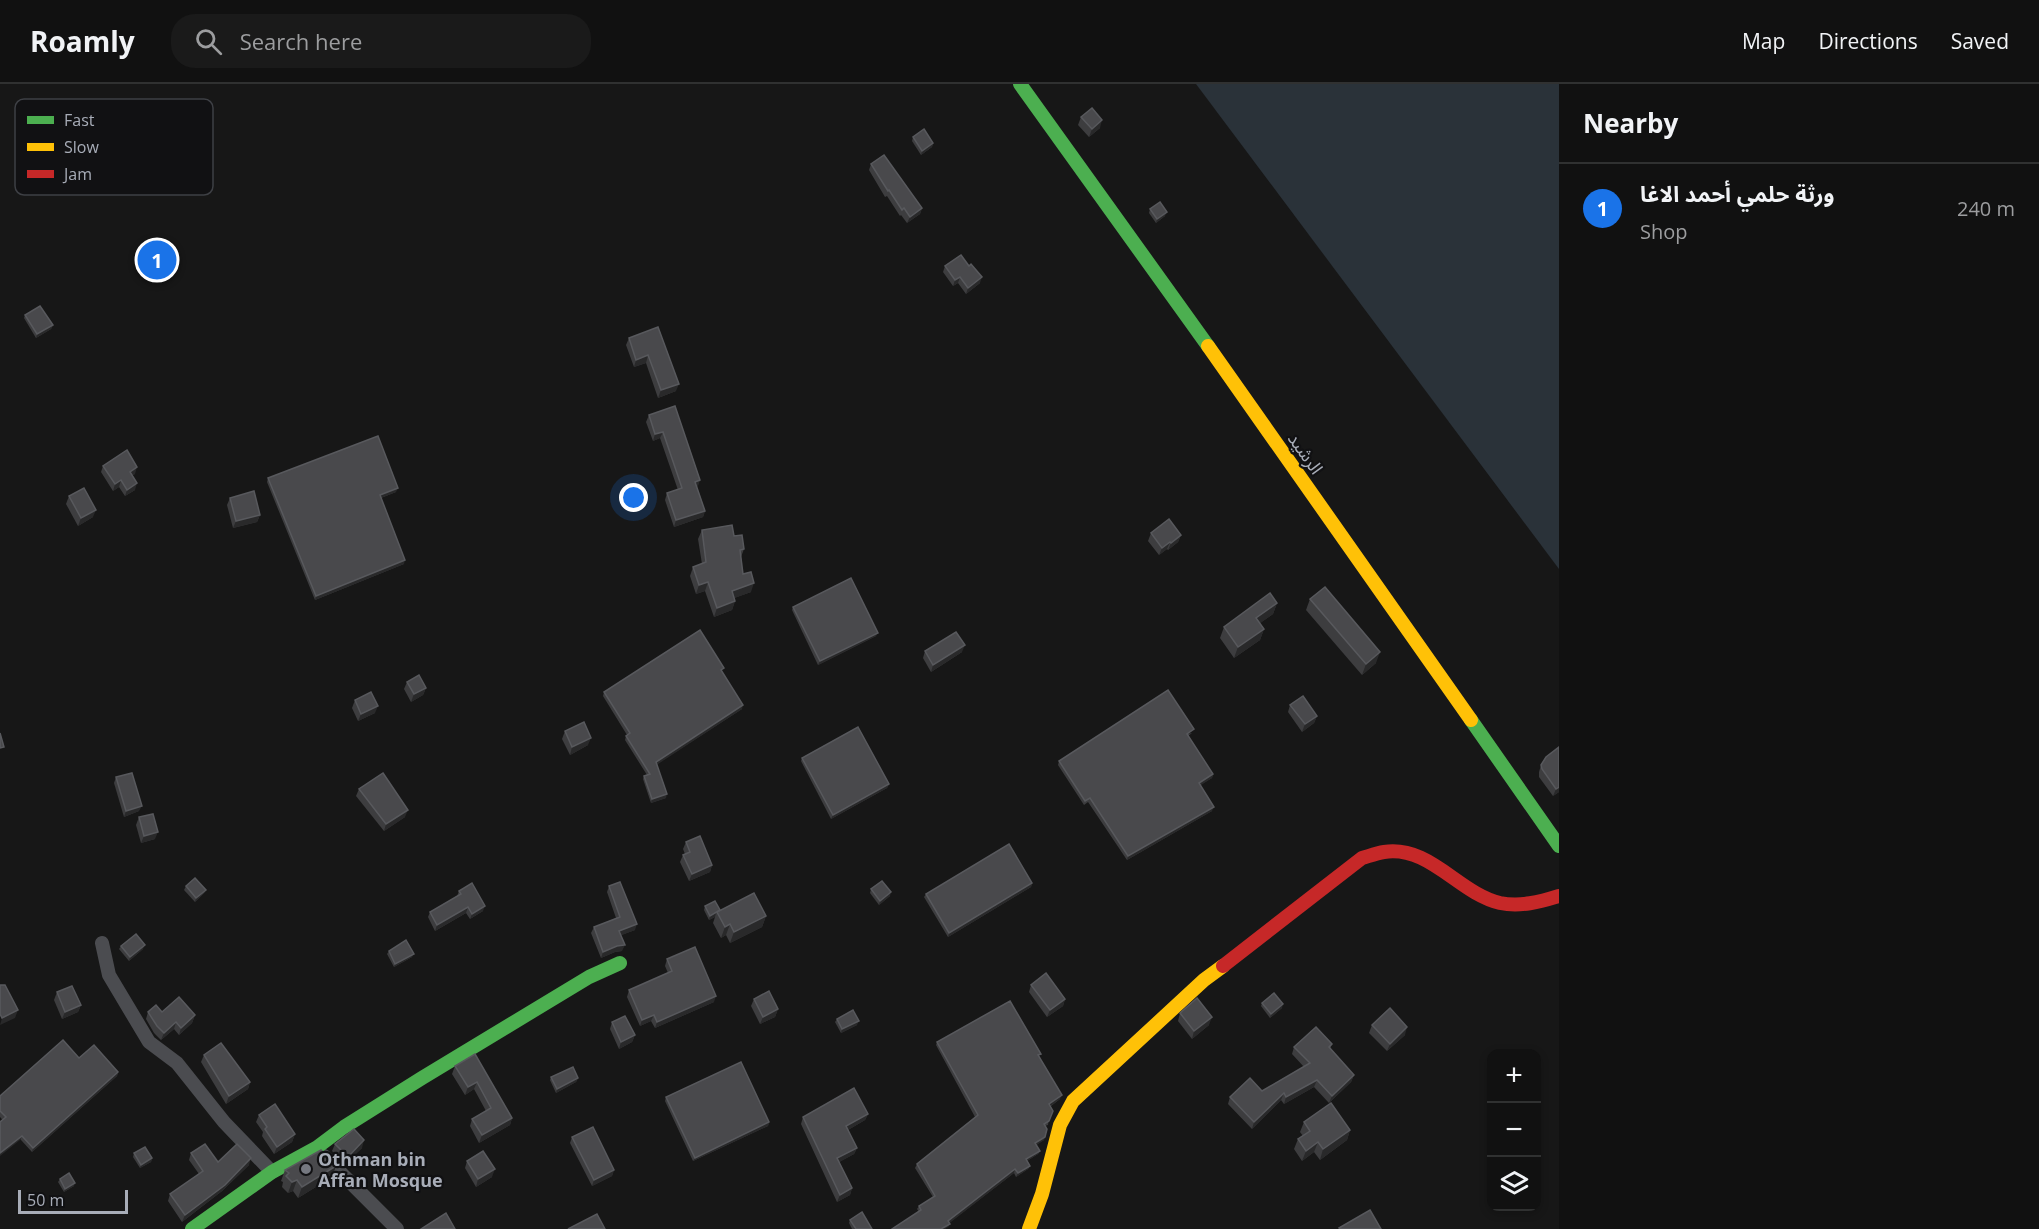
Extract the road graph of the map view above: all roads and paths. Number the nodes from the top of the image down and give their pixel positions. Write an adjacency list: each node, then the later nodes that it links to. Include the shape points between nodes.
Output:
1 (1020, 84): 2 (street, الرشيد)
2 (1559, 846)
3 (1559, 897): 10 (street, via 1530,905 1491,901 1413,852 1379,851 1362,858 1204,981 1073,1101 1060,1125)
4 (102, 943): 7 (street, via 109,975 149,1042 177,1063 224,1122)
5 (620, 963): 6 (street, via 589,976 364,1114)
6 (316, 1148): 7 (street); 9 (street)
7 (272, 1172): 8 (street)
8 (192, 1229)
9 (397, 1229)
10 (1029, 1229)

